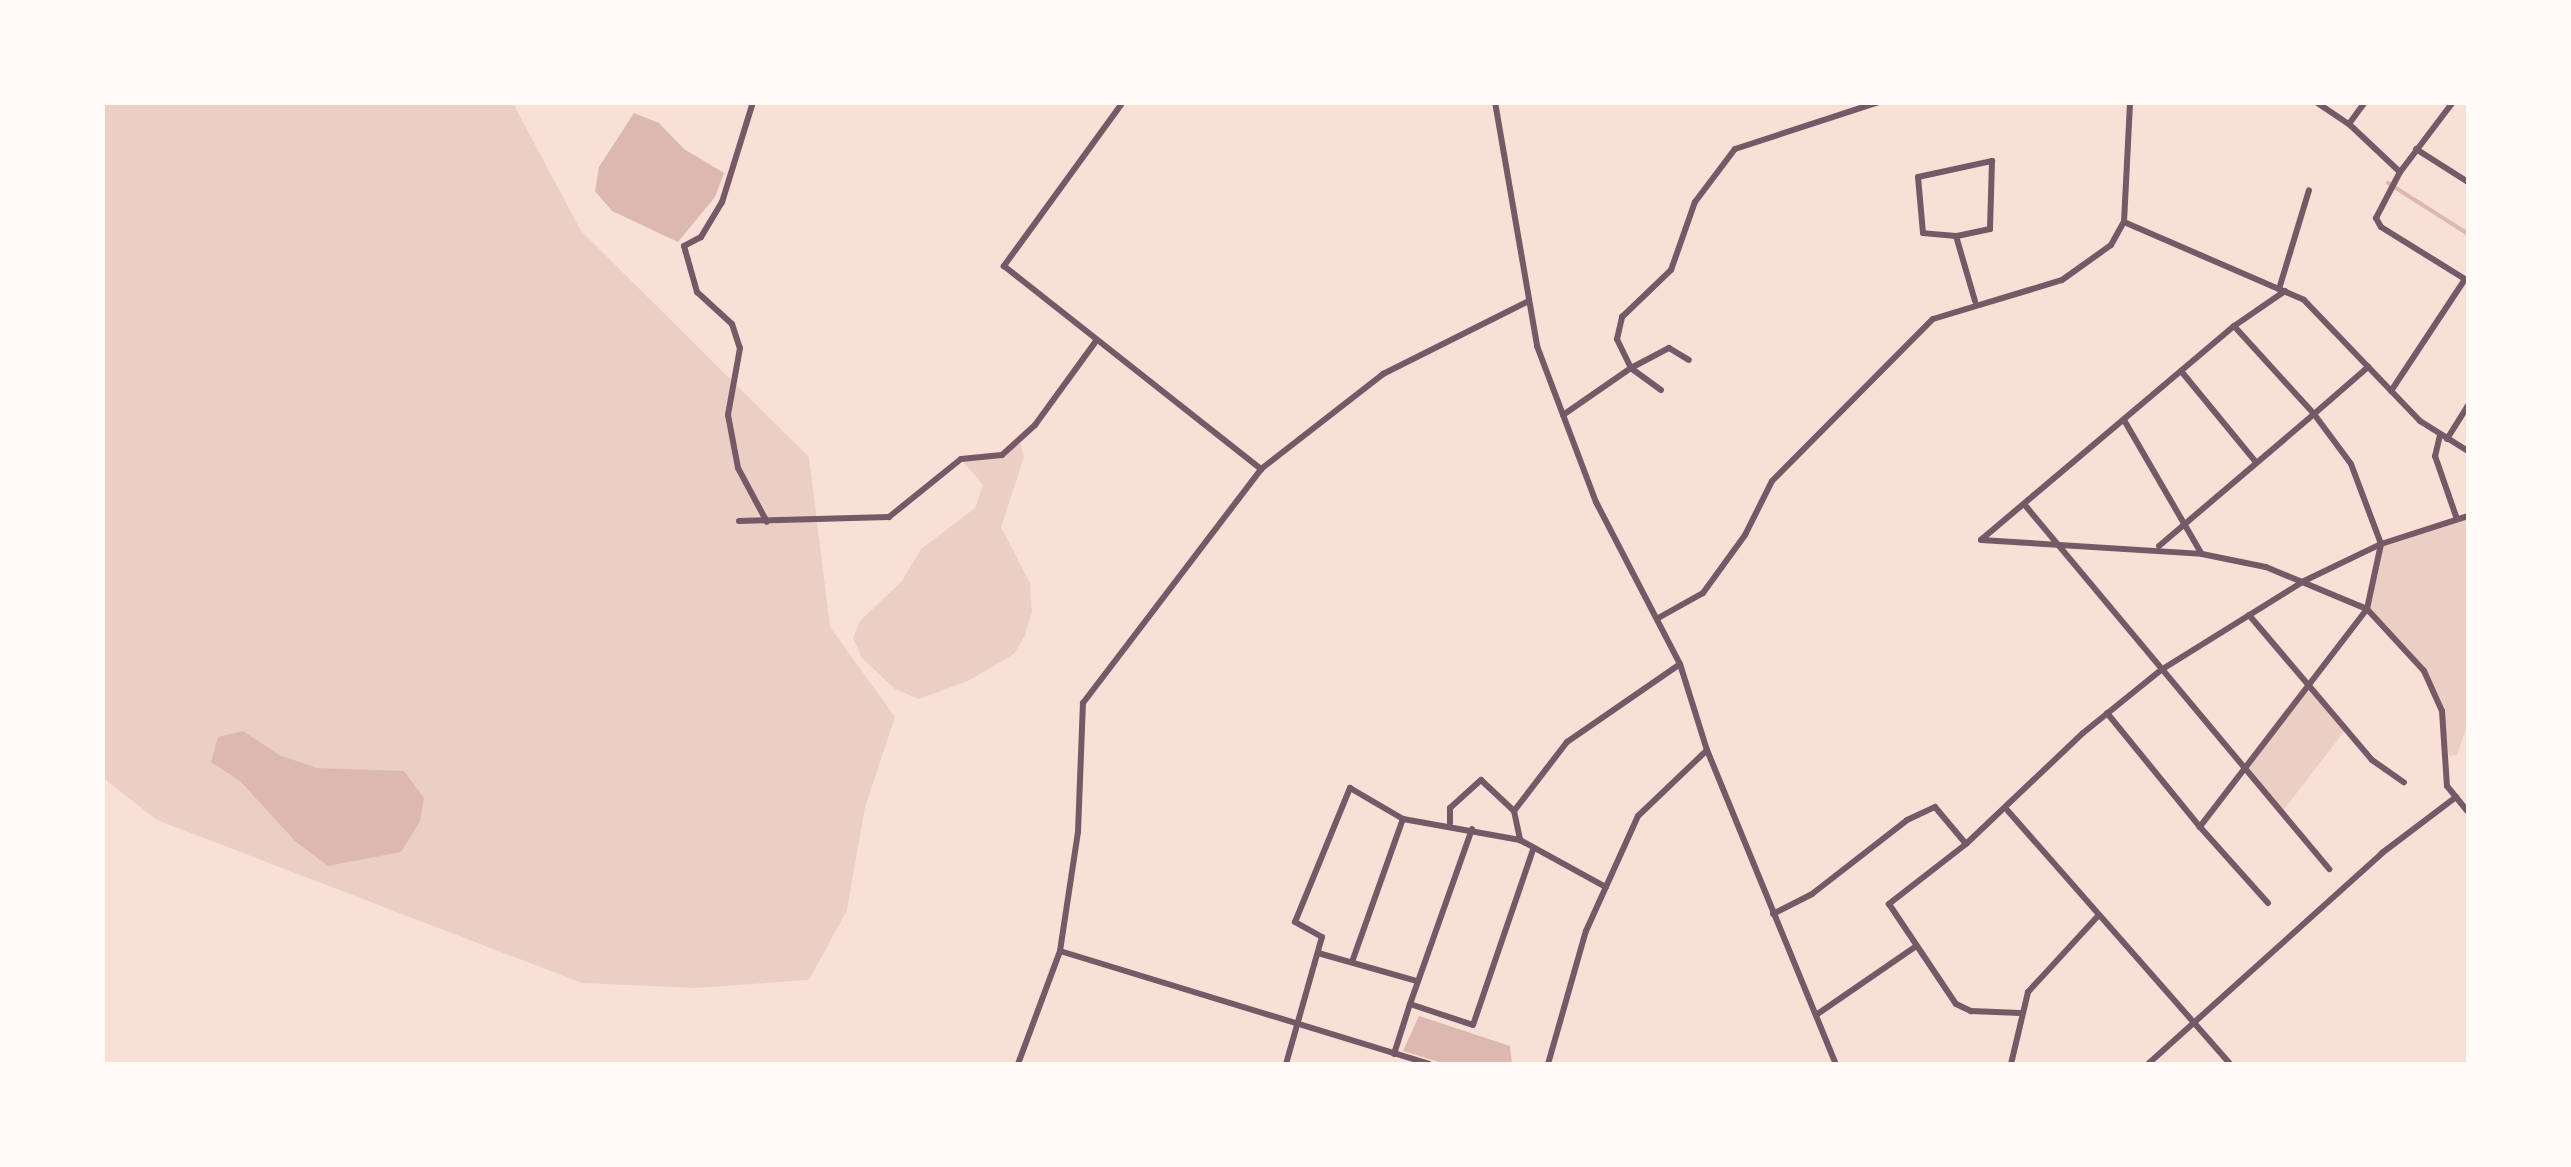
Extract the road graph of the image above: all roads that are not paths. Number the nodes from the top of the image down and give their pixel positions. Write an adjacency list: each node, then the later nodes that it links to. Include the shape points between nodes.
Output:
1 (752, 102): 41 (street, via 722,202 701,237 684,246 697,292 732,324 740,348 728,416 738,468)
2 (1123, 102): 21 (street, via 1004,266)
3 (1495, 102): 18 (street)
4 (1879, 102): 24 (street, via 1827,124 1752,141 1722,162 1695,202 1670,270 1622,317 1616,339)
5 (2130, 102): 14 (street)
6 (2316, 102): 9 (street)
7 (2365, 102): 9 (street)
8 (2453, 102): 10 (street)
9 (2349, 124): 11 (street)
10 (2416, 149): 11 (street); 12 (street)
11 (2400, 172): 16 (street, via 2376,218 2381,227)
12 (2468, 182)
13 (2309, 190): 17 (street)
14 (2124, 222): 17 (street); 19 (street, via 2103,254 2078,271 2018,294)
15 (1956, 236): 15 (street, via 1990,228 1992,161 1918,177 1923,233); 19 (street)
16 (2467, 280): 27 (street)
17 (2282, 290): 20 (street); 23 (street)
18 (1529, 301): 30 (street); 35 (street, via 1384,374)
19 (1975, 301): 49 (street, via 1934,318 1851,408 1791,460 1702,594)
20 (2234, 326): 25 (street); 29 (street)
21 (1096, 341): 35 (street); 41 (street, via 1035,425 1002,455 961,460 888,517)
22 (1689, 360): 24 (street, via 1668,348)
23 (2368, 367): 27 (street); 29 (street)
24 (1630, 368): 26 (street); 30 (street)
25 (2180, 371): 31 (street); 34 (street)
26 (1661, 390)
27 (2391, 391): 32 (street)
28 (2468, 405): 32 (street)
29 (2314, 414): 34 (street); 43 (street, via 2350,464)
30 (1563, 415): 49 (street, via 1622,562)
31 (2124, 420): 36 (street); 40 (street)
32 (2443, 437): 33 (street); 38 (street, via 2435,456)
33 (2468, 451)
34 (2255, 461): 40 (street)
35 (1261, 469): 74 (street, via 1083,703 1078,832)
36 (2024, 504): 42 (street); 42 (street, via 1981,540)
37 (2468, 516): 38 (street)
38 (2458, 519): 43 (street)
39 (739, 521): 41 (street)
40 (2187, 521): 44 (street); 45 (street)
41 (767, 522)
42 (2056, 541): 44 (street); 51 (street)
43 (2382, 544): 46 (street); 47 (street)
44 (2158, 547): 45 (street)
45 (2202, 554): 46 (street)
46 (2304, 581): 47 (street); 48 (street)
47 (2368, 609): 52 (street); 57 (street, via 2408,648 2430,684 2442,711 2448,786)
48 (2249, 615): 51 (street); 52 (street)
49 (1660, 617): 50 (street)
50 (1680, 664): 54 (street); 58 (street, via 1568,742)
51 (2161, 670): 53 (street); 55 (street)
52 (2306, 683): 55 (street); 56 (street, via 2372,760)
53 (2107, 713): 59 (street, via 2015,796); 63 (street)
54 (1707, 750): 69 (street, via 1638,816); 71 (street)
55 (2243, 766): 63 (street); 68 (street)
56 (2404, 782)
57 (2456, 797): 60 (street); 82 (street, via 2382,853)
58 (1514, 811): 62 (street, via 1481,780 1450,808); 65 (street)
59 (2008, 812): 66 (street); 72 (street)
60 (2468, 812)
61 (1403, 819): 62 (street); 75 (street, via 1350,788 1344,794 1295,922 1322,937); 76 (street)
62 (1450, 824): 64 (street)
63 (2200, 827): 70 (street)
64 (1472, 829): 65 (street); 77 (street)
65 (1520, 840): 67 (street)
66 (1966, 844): 71 (street, via 1934,807); 73 (street, via 1889,904)
67 (1533, 850): 69 (street); 78 (street, via 1473,1025)
68 (2329, 869)
69 (1606, 887): 87 (street, via 1586,931)
70 (2268, 903)
71 (1774, 914): 80 (street)
72 (2098, 916): 79 (street, via 2046,967); 82 (street)
73 (1915, 947): 79 (street, via 1956,1004); 80 (street)
74 (1060, 951): 81 (street); 84 (street)
75 (1318, 952): 76 (street); 81 (street)
76 (1352, 962): 77 (street)
77 (1418, 981): 78 (street)
78 (1410, 1004): 83 (street)
79 (2020, 1013): 89 (street)
80 (1816, 1015): 88 (street)
81 (1298, 1024): 83 (street); 85 (street)
82 (2192, 1024): 90 (street); 91 (street)
83 (1394, 1054): 86 (street)
84 (1018, 1064)
85 (1286, 1064)
86 (1429, 1064)
87 (1548, 1064)
88 (1836, 1064)
89 (2011, 1064)
90 (2148, 1064)
91 (2230, 1064)

